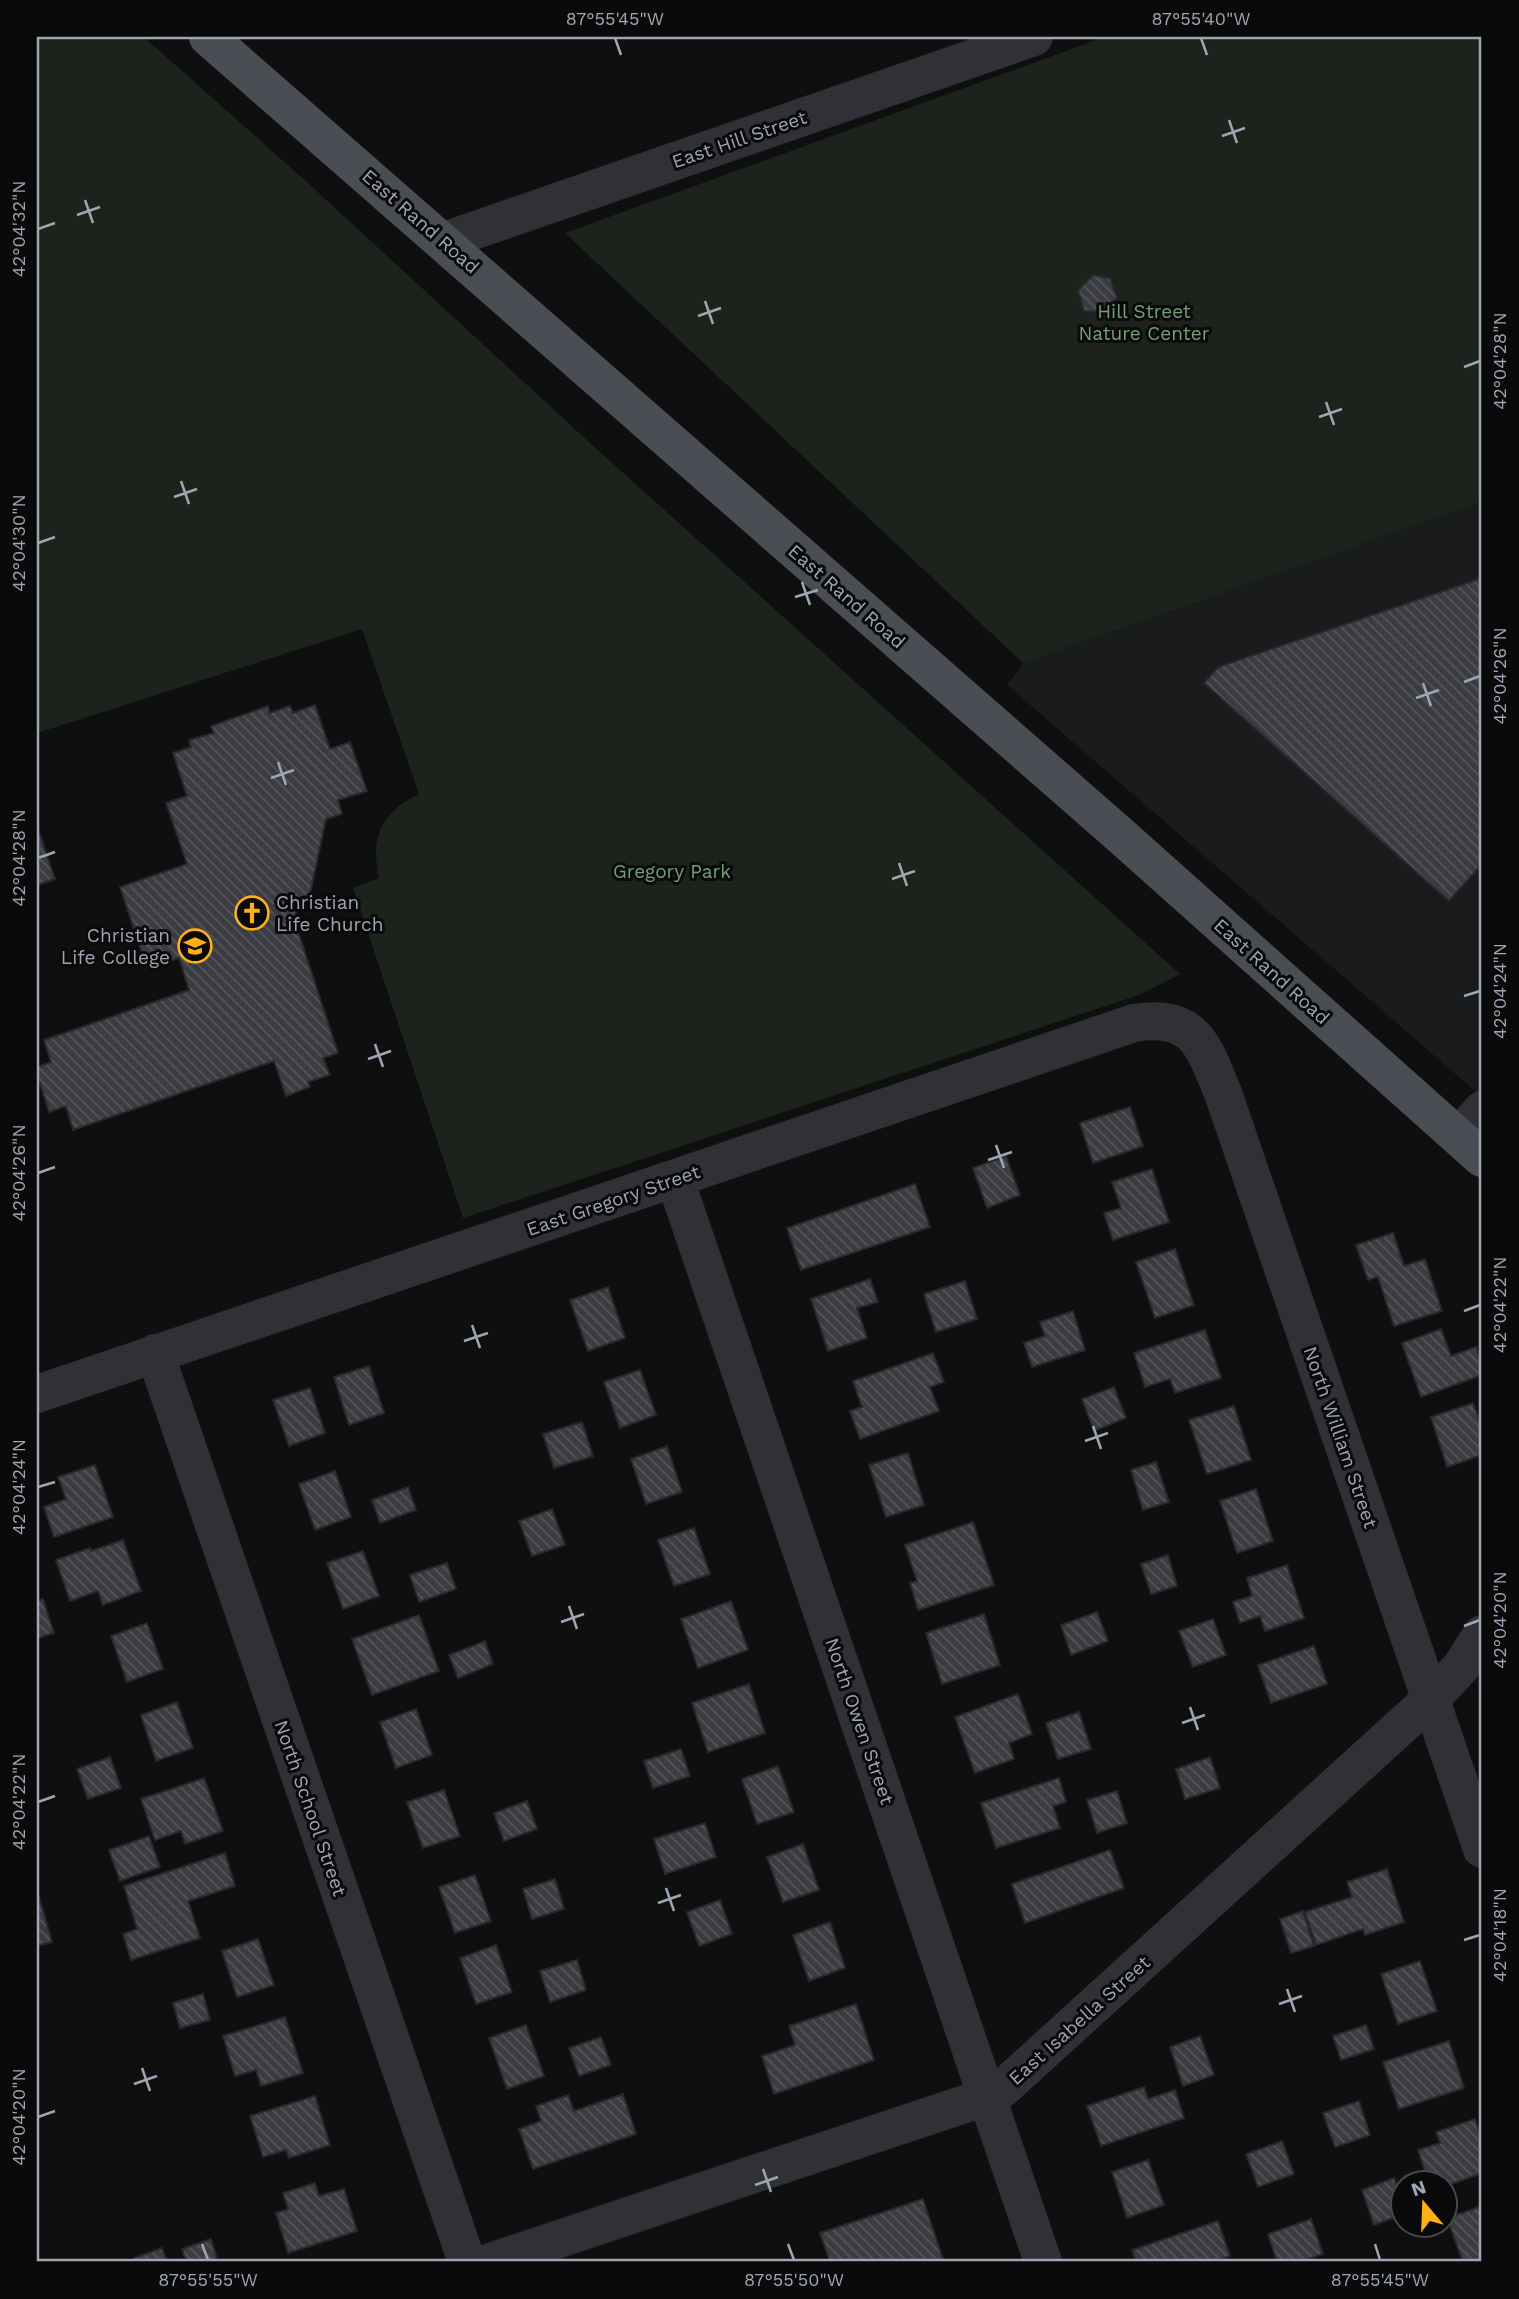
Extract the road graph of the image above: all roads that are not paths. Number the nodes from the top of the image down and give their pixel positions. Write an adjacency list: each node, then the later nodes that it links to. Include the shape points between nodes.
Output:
1 (208, 37): 3 (main road, East Rand Road)
2 (1034, 37): 3 (street, East Hill Street)
3 (444, 241): 5 (main road, East Rand Road, via 1120,835)
4 (1188, 1030): 6 (street, East Gregory Street, via 1163,1021 1134,1023); 10 (street, North William Street, via 1209,1059 1223,1093)
5 (1474, 1135)
6 (675, 1180): 7 (street, East Gregory Street); 12 (street, North Owen Street)
7 (155, 1353): 8 (street, East Gregory Street); 13 (street, North School Street)
8 (37, 1394)
9 (1482, 1634): 10 (street, East Isabella Street, via 1461,1667)
10 (1431, 1699): 11 (street, North William Street); 12 (street, East Isabella Street, via 1016,2078)
11 (1482, 1849)
12 (986, 2097): 14 (street, East Isabella Street); 15 (street, North Owen Street)
13 (467, 2262)
14 (490, 2262)
15 (1043, 2262)

